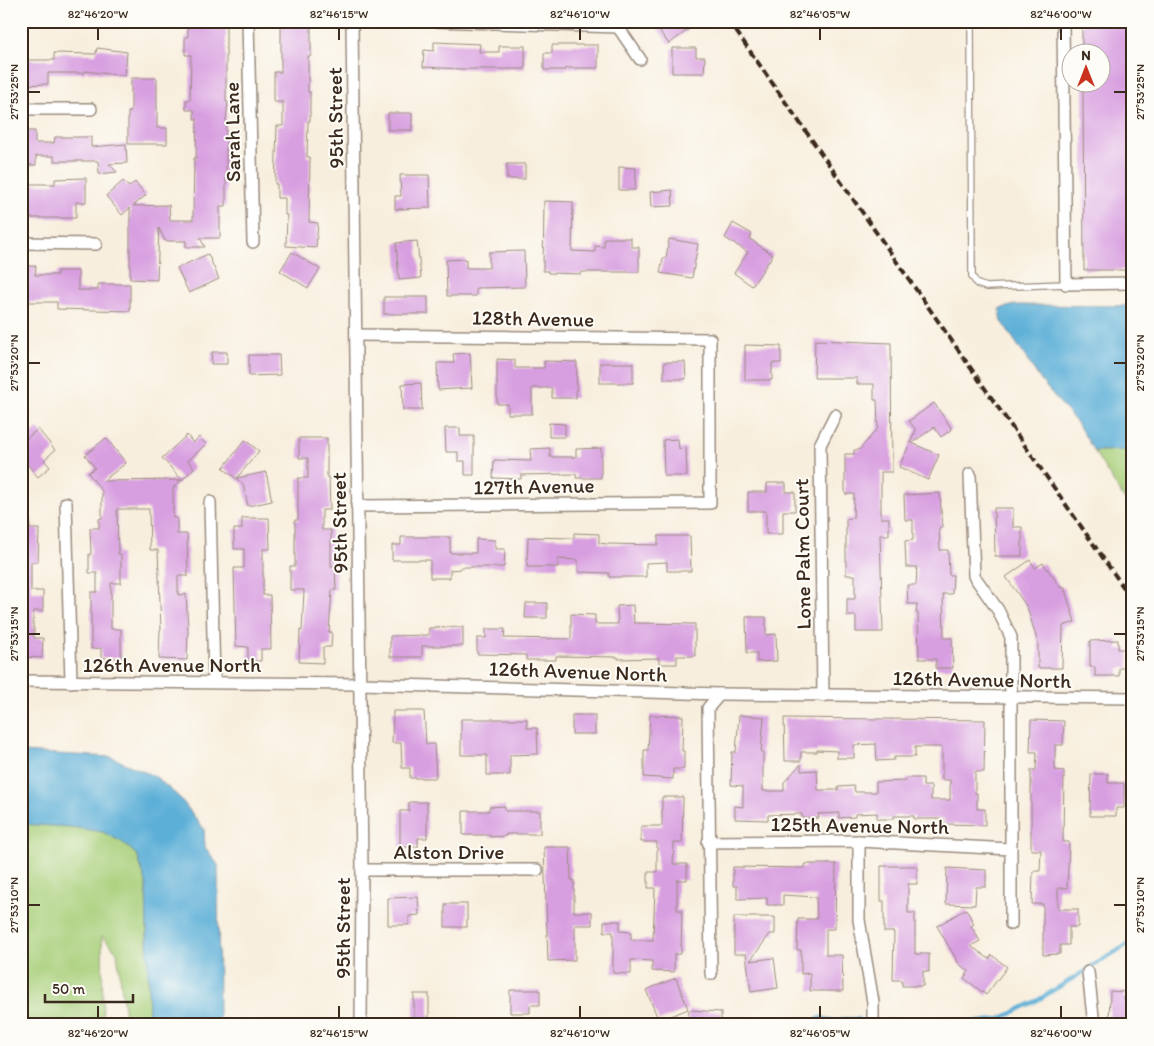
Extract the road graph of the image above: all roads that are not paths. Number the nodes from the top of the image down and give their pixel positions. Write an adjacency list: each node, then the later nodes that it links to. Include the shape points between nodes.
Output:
1 (248, 21): 9 (street, Sarah Lane)
2 (352, 21): 14 (street, 95th Street)
3 (434, 21): 6 (street, via 618,27)
4 (971, 21): 13 (lane, via 972,276 977,284 987,286)
5 (1063, 21): 13 (street)
6 (640, 59)
7 (21, 108): 8 (street)
8 (92, 109)
9 (253, 242)
10 (21, 243): 11 (street)
11 (96, 244)
12 (1133, 283): 13 (street)
13 (1066, 284)
14 (356, 335): 19 (street, 128th Avenue, via 710,339); 20 (street, 95th Street)
15 (835, 415): 26 (street, Lone Palm Court, via 820,445)
16 (970, 474): 27 (street, via 974,576 998,610 1011,637)
17 (210, 502): 23 (street)
18 (66, 503): 22 (street)
19 (710, 503): 20 (street, 127th Avenue)
20 (357, 506): 24 (street, 95th Street)
21 (21, 682): 22 (street, 126th Avenue North)
22 (71, 682): 23 (street, 126th Avenue North)
23 (214, 682): 24 (street, 126th Avenue North)
24 (360, 684): 25 (street, 126th Avenue North); 32 (street, 95th Street)
25 (720, 694): 26 (street, 126th Avenue North); 30 (street, via 708,708)
26 (823, 696): 27 (street, 126th Avenue North)
27 (1010, 698): 28 (street, 126th Avenue North); 31 (street)
28 (1133, 698)
29 (859, 841): 30 (street, 125th Avenue North); 31 (street, 125th Avenue North); 38 (street, via 859,920 873,1002)
30 (708, 842): 36 (street)
31 (1010, 849): 34 (street)
32 (362, 870): 33 (street, Alston Drive); 37 (street, 95th Street)
33 (537, 870)
34 (1011, 924)
35 (1088, 972): 39 (street)
36 (711, 974)
37 (361, 1025)
38 (873, 1025)
39 (1094, 1025)

